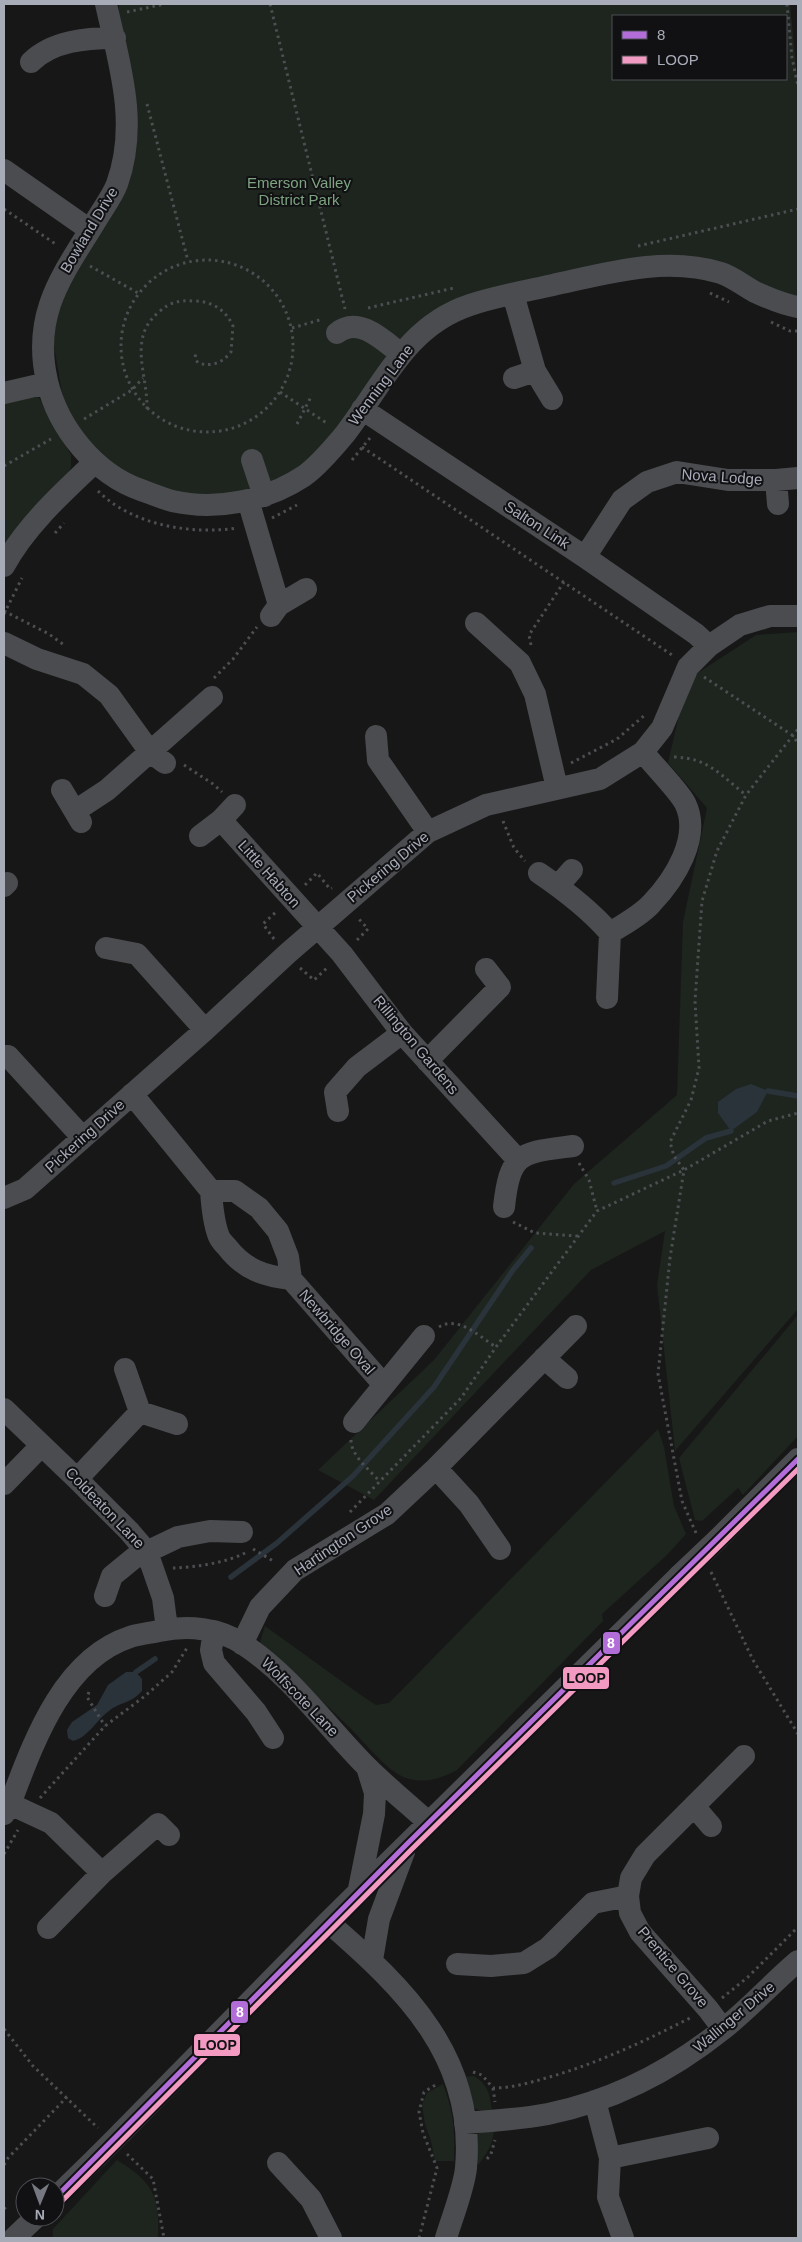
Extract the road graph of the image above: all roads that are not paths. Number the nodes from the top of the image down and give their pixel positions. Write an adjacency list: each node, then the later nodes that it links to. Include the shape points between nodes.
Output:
1 (114, 8): 2 (street, Bowland Drive)
2 (115, 38): 3 (street, via 59,45 40,53); 5 (street, Bowland Drive, via 127,103 128,140 117,185)
3 (30, 62)
4 (4, 170): 5 (street)
5 (82, 224): 12 (street, Bowland Drive, via 72,256 50,300 53,337)
6 (512, 294): 7 (street, Wenning Lane, via 637,267 686,266 724,274 758,293); 9 (street, Wenning Lane, via 468,305 428,326); 10 (street)
7 (798, 307)
8 (341, 323): 9 (street, via 342,329 360,326 372,332)
9 (401, 354): 15 (street, Wenning Lane)
10 (535, 371): 11 (street); 14 (street)
11 (514, 378)
12 (48, 383): 13 (street); 17 (street, Bowland Drive, via 68,430)
13 (4, 393)
14 (552, 399)
15 (362, 409): 19 (street, Wenning Lane, via 344,435 306,475); 21 (street, Salton Link)
16 (252, 460): 19 (street)
17 (94, 463): 19 (street, Wenning Lane, via 130,486 173,501 215,505); 22 (street, via 15,545)
18 (787, 479): 20 (street, Nova Lodge); 21 (street, Nova Lodge, via 728,480 677,472 647,482 622,500)
19 (256, 498): 23 (street, via 255,525 275,611)
20 (778, 504)
21 (585, 557): 27 (street, Salton Link)
22 (14, 570)
23 (306, 589)
24 (798, 616): 27 (street, Pickering Drive, via 770,616 740,625)
25 (476, 623): 32 (street, via 526,656)
26 (4, 643): 30 (street, via 37,659 83,674 110,695)
27 (709, 646): 31 (street, Pickering Drive, via 688,667)
28 (212, 697): 30 (street)
29 (376, 736): 34 (street, via 378,760)
30 (157, 757): 33 (street, via 107,790 78,817)
31 (649, 760): 32 (street, Pickering Drive, via 600,778); 38 (street, via 685,803 691,824 686,851 672,878 651,905)
32 (557, 788): 34 (street, Pickering Drive, via 486,805)
33 (62, 790)
34 (428, 832): 37 (street, Pickering Drive)
35 (200, 836): 37 (street, Little Habton, via 228,813)
36 (538, 872): 38 (street, via 565,878)
37 (318, 928): 42 (street, Pickering Drive); 43 (street, Rillington Gardens)
38 (610, 933): 41 (street)
39 (106, 948): 42 (street, via 137,954)
40 (486, 969): 45 (street, via 500,987)
41 (614, 991)
42 (205, 1030): 46 (street, Pickering Drive)
43 (402, 1033): 45 (street, Rillington Gardens); 47 (street, via 357,1067 335,1092)
44 (4, 1056): 48 (street, via 8,1056)
45 (427, 1061): 50 (street, Rillington Gardens)
46 (132, 1094): 48 (street, Pickering Drive); 51 (street)
47 (338, 1111)
48 (83, 1138): 52 (street, Pickering Drive, via 25,1188)
49 (573, 1146): 50 (street, via 534,1151)
50 (518, 1160): 53 (street, via 507,1180)
51 (211, 1191): 54 (street, Newbridge Oval, via 235,1191 259,1208 278,1231 288,1257); 54 (street, Newbridge Oval, via 218,1236 232,1253 250,1270 269,1277)
52 (4, 1198)
53 (504, 1208)
54 (291, 1279): 60 (street, Newbridge Oval)
55 (576, 1326): 57 (street, Hartington Grove)
56 (424, 1336): 60 (street, Newbridge Oval)
57 (544, 1358): 59 (street); 67 (street, Hartington Grove)
58 (125, 1369): 62 (street)
59 (567, 1378)
60 (384, 1386): 63 (street, Newbridge Oval)
61 (4, 1410): 65 (street, Coldeaton Lane)
62 (140, 1412): 64 (street); 68 (street)
63 (354, 1422)
64 (177, 1424)
65 (41, 1446): 68 (street, Coldeaton Lane); 69 (street)
66 (798, 1459): 82 (street, bridge, via 707,1537 679,1576)
67 (436, 1468): 71 (street, via 469,1504); 76 (street, Hartington Grove, via 387,1514 296,1570 260,1607)
68 (77, 1478): 72 (street, Coldeaton Lane)
69 (4, 1484)
70 (248, 1540): 72 (street, via 210,1531 178,1537)
71 (487, 1543)
72 (147, 1552): 73 (street, via 112,1576); 74 (street, Coldeaton Lane, via 163,1598)
73 (104, 1596)
74 (167, 1629): 75 (street, Wolfscote Lane); 81 (street, Wolfscote Lane, via 129,1637 99,1653 69,1682 38,1732)
75 (214, 1631): 76 (street, Wolfscote Lane); 77 (street, via 211,1650 214,1663 240,1692)
76 (242, 1644): 79 (street, Wolfscote Lane, via 269,1663)
77 (273, 1738)
78 (744, 1756): 80 (street, Prentice Grove)
79 (367, 1767): 82 (street, Wolfscote Lane); 87 (street, via 375,1793 374,1814)
80 (694, 1806): 83 (street); 88 (street, Prentice Grove, via 645,1855 631,1878)
81 (14, 1810): 86 (street, via 51,1823)
82 (429, 1823): 85 (street)
83 (711, 1826)
84 (169, 1835): 86 (street, via 158,1824)
85 (407, 1844): 87 (street); 91 (street, via 379,1920)
86 (102, 1873): 90 (street)
87 (358, 1894): 89 (street)
88 (628, 1896): 92 (street, via 593,1903 548,1948 524,1963 491,1966); 94 (street, Prentice Grove, via 630,1913 640,1932)
89 (328, 1922): 91 (street); 100 (street, bridge, via 118,2140)
90 (48, 1928)
91 (372, 1960): 96 (street, via 415,2006 437,2040 455,2077)
92 (457, 1964)
93 (797, 1964): 94 (street, Wallinger Drive)
94 (723, 2029): 95 (street, Wallinger Drive, via 684,2059)
95 (595, 2101): 96 (street, Wallinger Drive, via 549,2114); 98 (street)
96 (465, 2123): 104 (street, via 466,2169)
97 (708, 2138): 98 (street)
98 (610, 2158): 105 (street, via 608,2197)
99 (278, 2163): 103 (street, via 312,2199)
100 (65, 2188)
101 (26, 2227): 102 (street)
102 (14, 2238)
103 (331, 2238)
104 (446, 2238)
105 (623, 2238)

